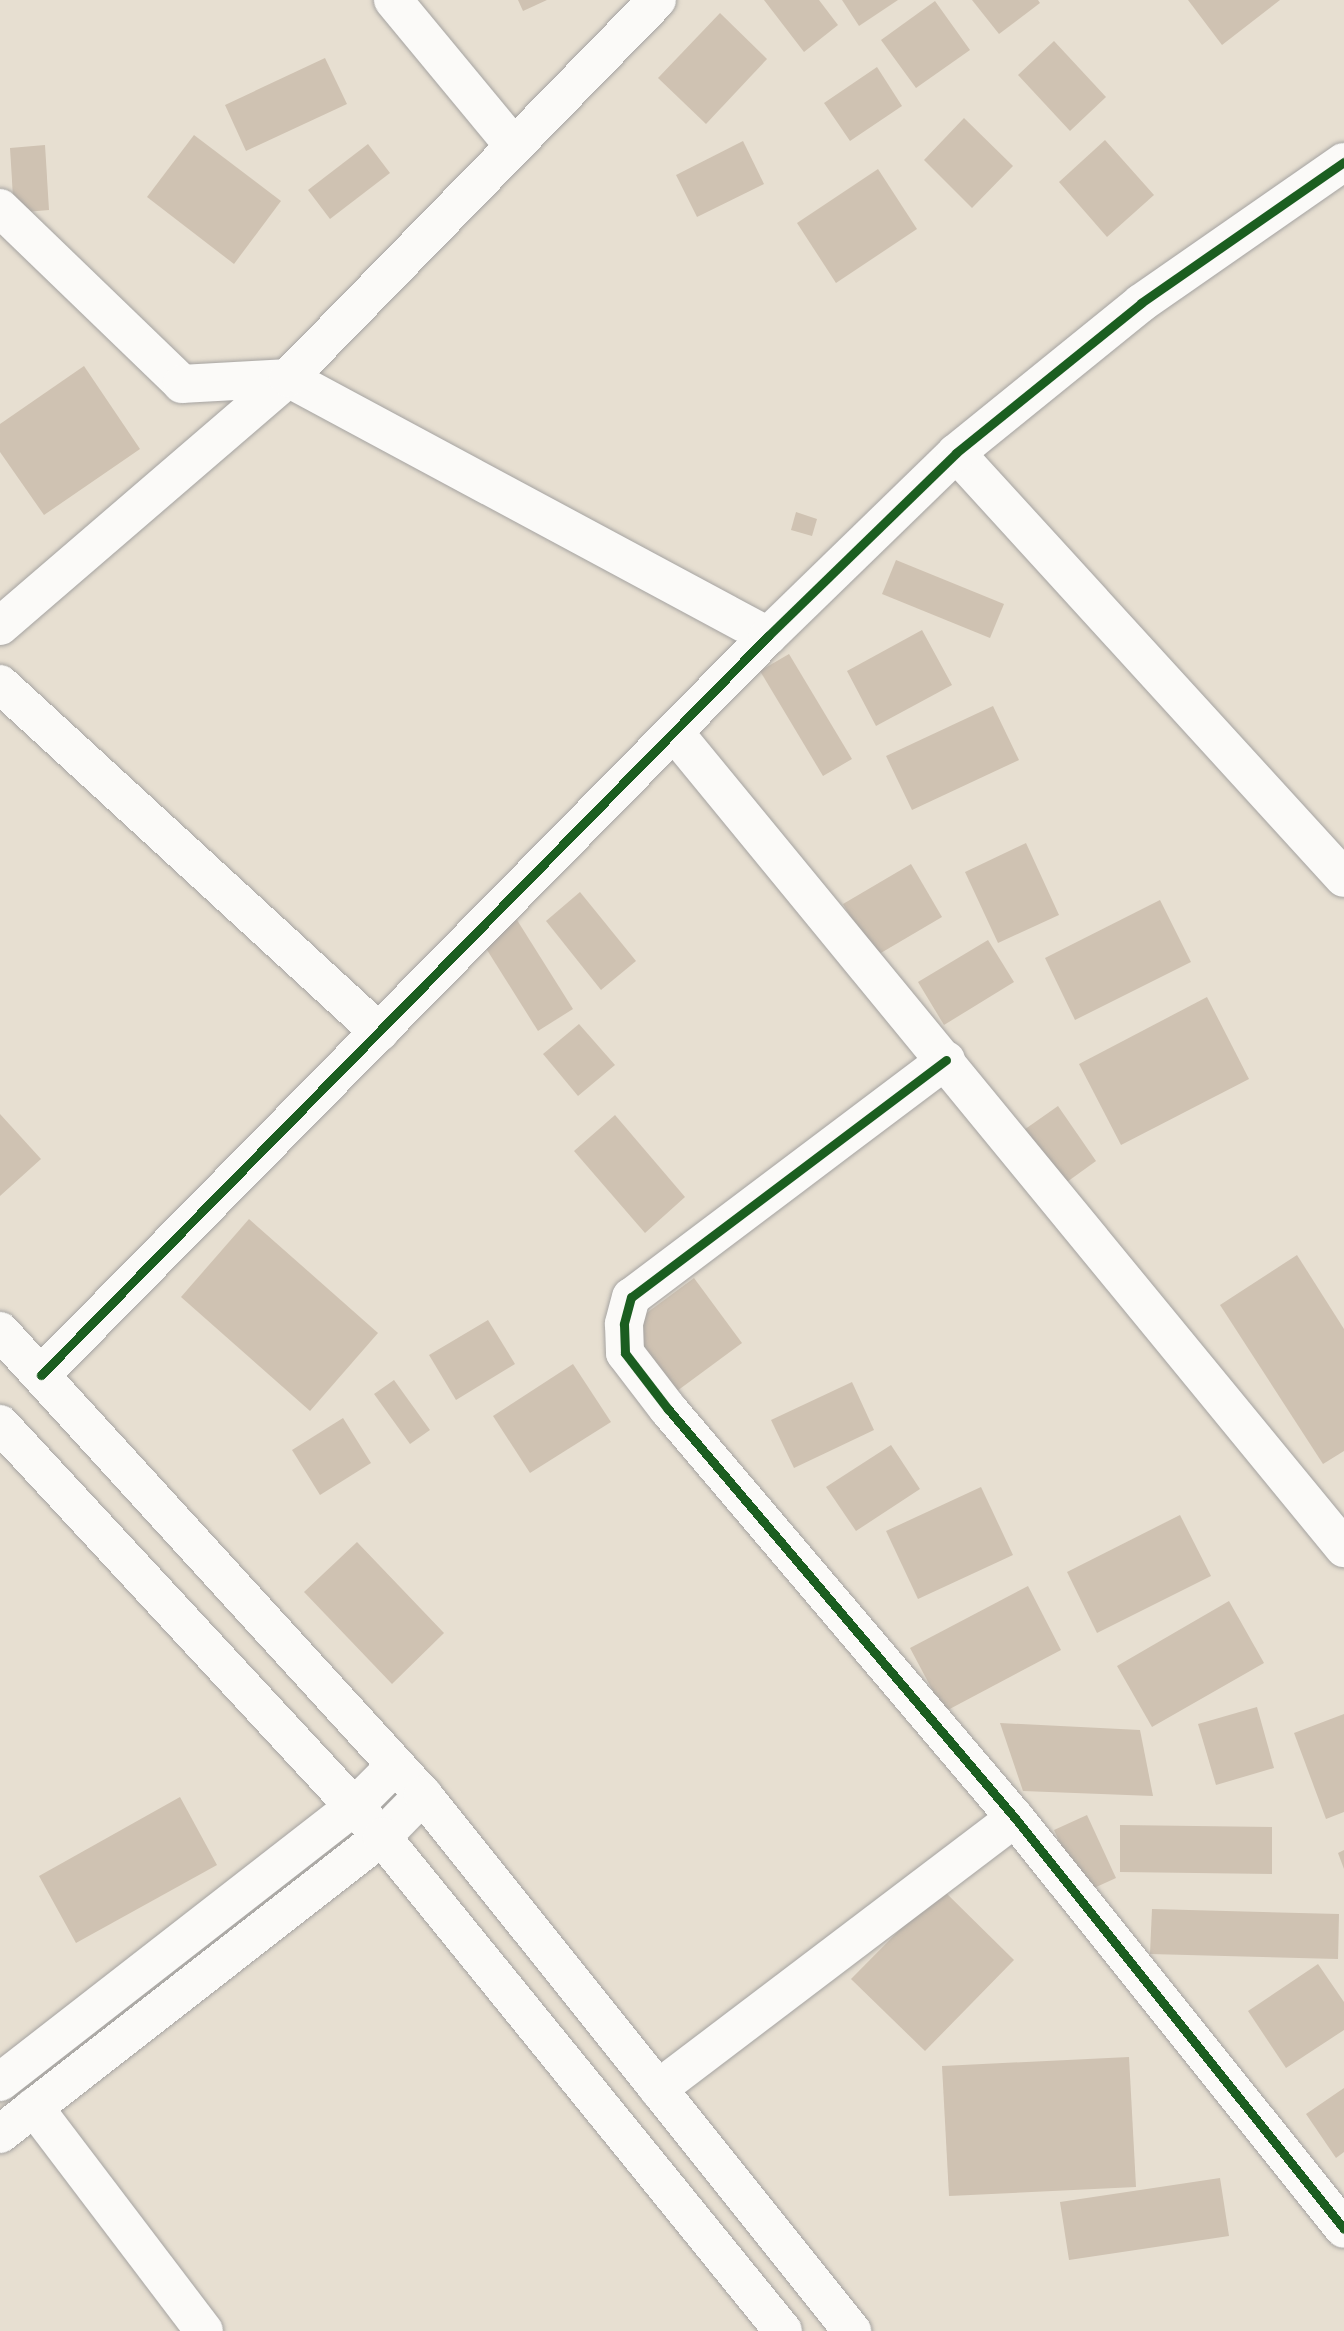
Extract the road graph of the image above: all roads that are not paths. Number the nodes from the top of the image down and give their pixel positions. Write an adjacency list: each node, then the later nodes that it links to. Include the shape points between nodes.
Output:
1 (393, 0): 3 (street)
2 (657, 0): 3 (street)
3 (513, 145): 6 (street)
4 (1344, 162): 7 (street, via 1141,303)
5 (0, 208): 6 (street, via 182,384)
6 (288, 378): 8 (street); 9 (street)
7 (956, 453): 9 (street); 12 (street)
8 (0, 626)
9 (768, 636): 11 (street)
10 (0, 684): 13 (street)
11 (674, 732): 13 (street); 14 (street)
12 (1344, 878)
13 (379, 1032): 16 (street)
14 (946, 1060): 18 (street); 22 (street, via 631,1297 624,1324 625,1353)
15 (0, 1331): 16 (street)
16 (41, 1375): 19 (street)
17 (0, 1424): 21 (street)
18 (1344, 1548)
19 (394, 1767): 20 (street); 21 (street)
20 (423, 1795): 23 (street); 25 (street)
21 (355, 1806): 23 (street); 24 (street)
22 (1015, 1818): 25 (street); 28 (street)
23 (382, 1837): 26 (street); 30 (street)
24 (0, 2082)
25 (658, 2089): 29 (street)
26 (34, 2107): 27 (street); 31 (street)
27 (0, 2134)
28 (1344, 2229)
29 (806, 2274): 30 (street); 32 (street)
30 (775, 2321)
31 (204, 2331)
32 (852, 2331)

